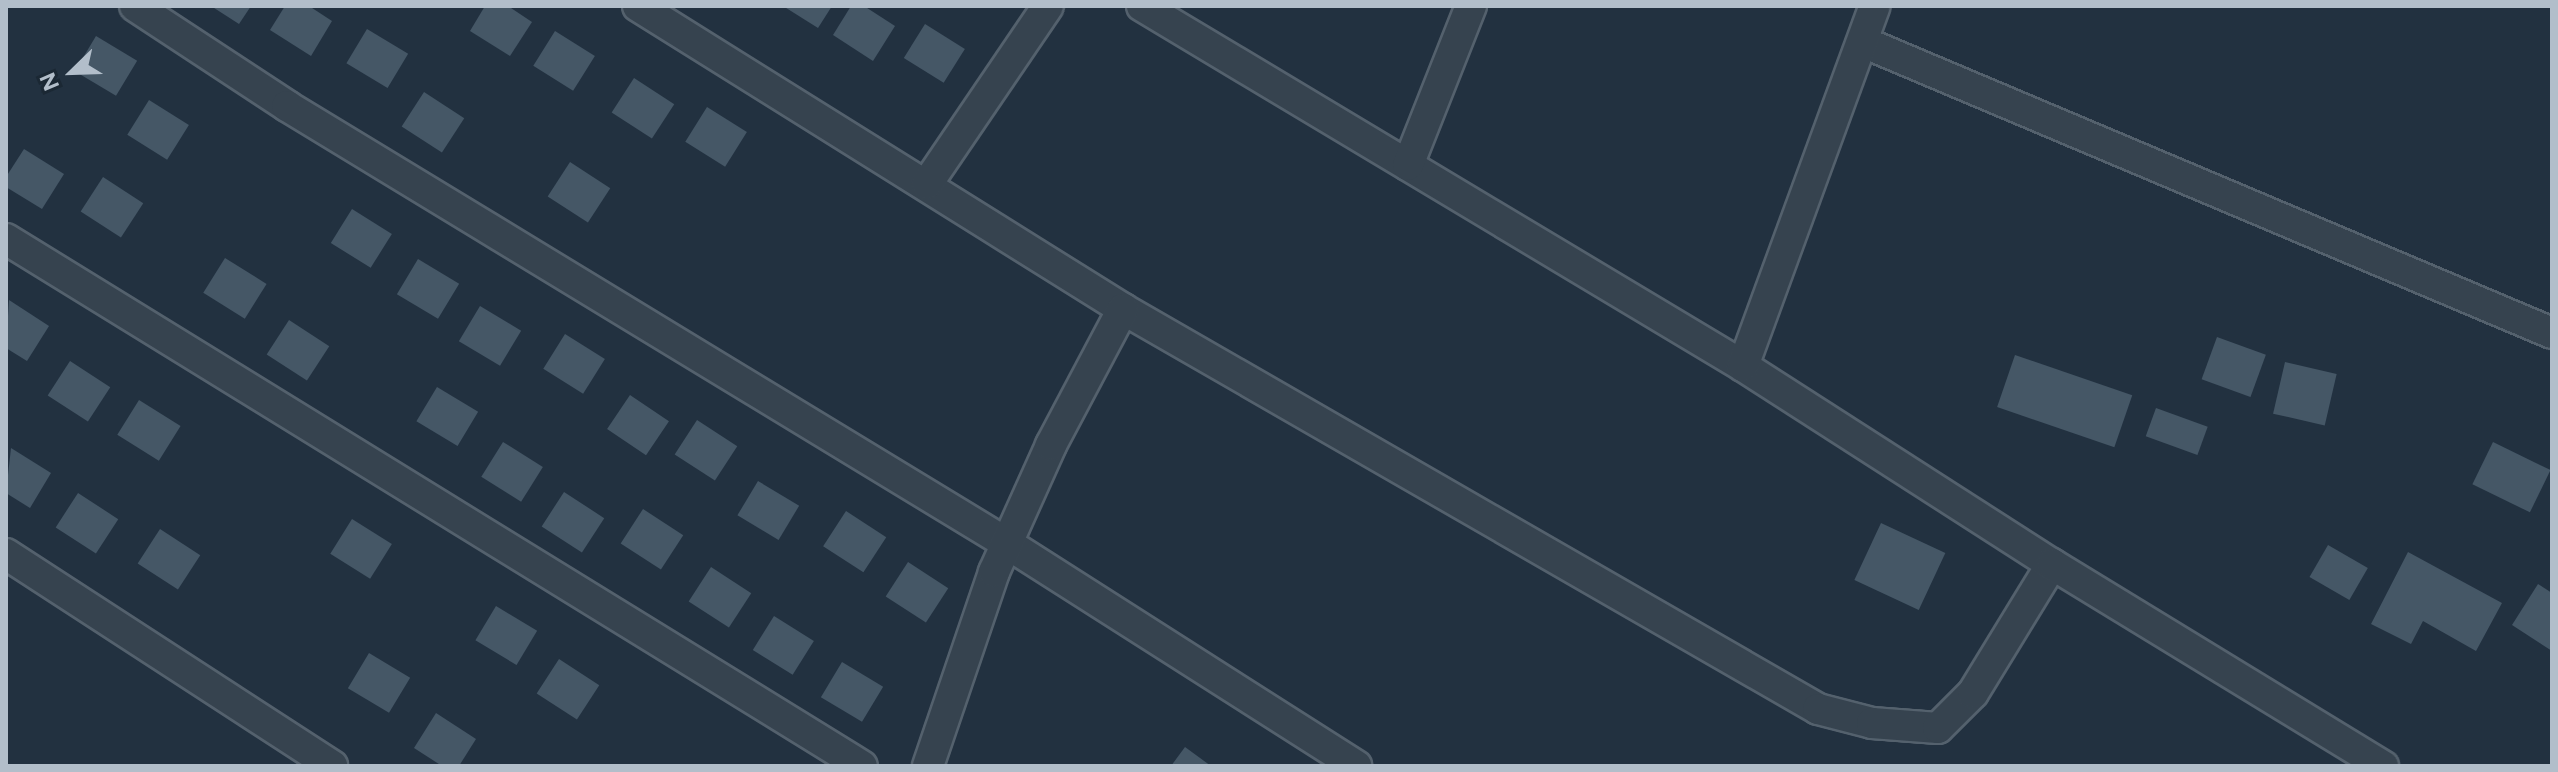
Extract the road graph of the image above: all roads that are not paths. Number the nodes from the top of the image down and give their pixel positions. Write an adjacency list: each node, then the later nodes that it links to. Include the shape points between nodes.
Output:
1 (135, 6): 14 (street, via 301,115)
2 (638, 6): 9 (street)
3 (1048, 6): 9 (street)
4 (1142, 6): 8 (street)
5 (1471, 6): 8 (street)
6 (1875, 6): 7 (street)
7 (1863, 42): 12 (street); 13 (street)
8 (1408, 165): 13 (street)
9 (927, 184): 11 (street)
10 (6, 239): 18 (street)
11 (1123, 309): 14 (street, via 1051,445); 16 (street, via 1818,709 1872,723 1938,728 1973,693)
12 (2552, 333)
13 (1743, 366): 16 (street)
14 (1008, 544): 19 (street); 20 (street)
15 (6, 554): 17 (street)
16 (2052, 564): 21 (street)
17 (321, 763)
18 (862, 766)
19 (928, 766)
20 (1356, 766)
21 (2383, 766)

